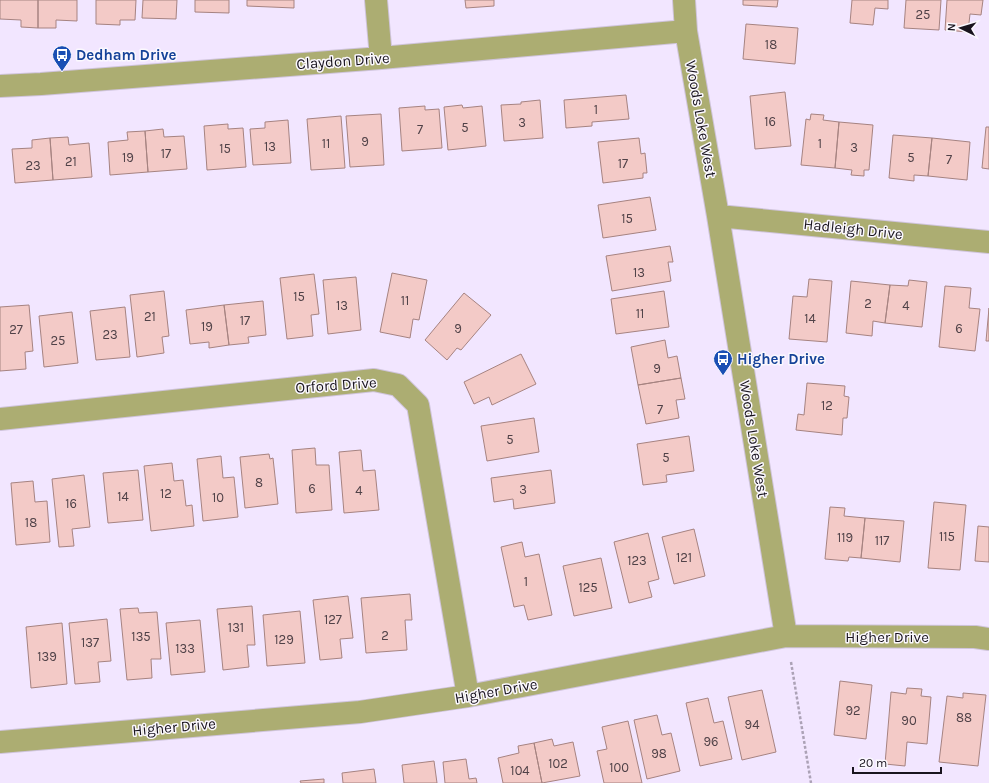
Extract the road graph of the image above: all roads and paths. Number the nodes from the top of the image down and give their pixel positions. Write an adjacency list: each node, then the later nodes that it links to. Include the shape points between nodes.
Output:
1 (376, 0): 4 (street)
2 (684, 0): 3 (street, Woods Loke West)
3 (686, 31): 4 (street, Claydon Drive); 6 (street, Woods Loke West)
4 (381, 58): 5 (street, Claydon Drive)
5 (0, 86)
6 (718, 216): 7 (street, Hadleigh Drive); 9 (street, Woods Loke West)
7 (989, 242)
8 (0, 419): 11 (street, Orford Drive, via 374,380 398,385 418,405)
9 (786, 636): 10 (street, Higher Drive); 11 (street, Higher Drive); 13 (path)
10 (989, 639)
11 (468, 696): 12 (street, Higher Drive, via 360,712)
12 (0, 742)
13 (811, 783)

